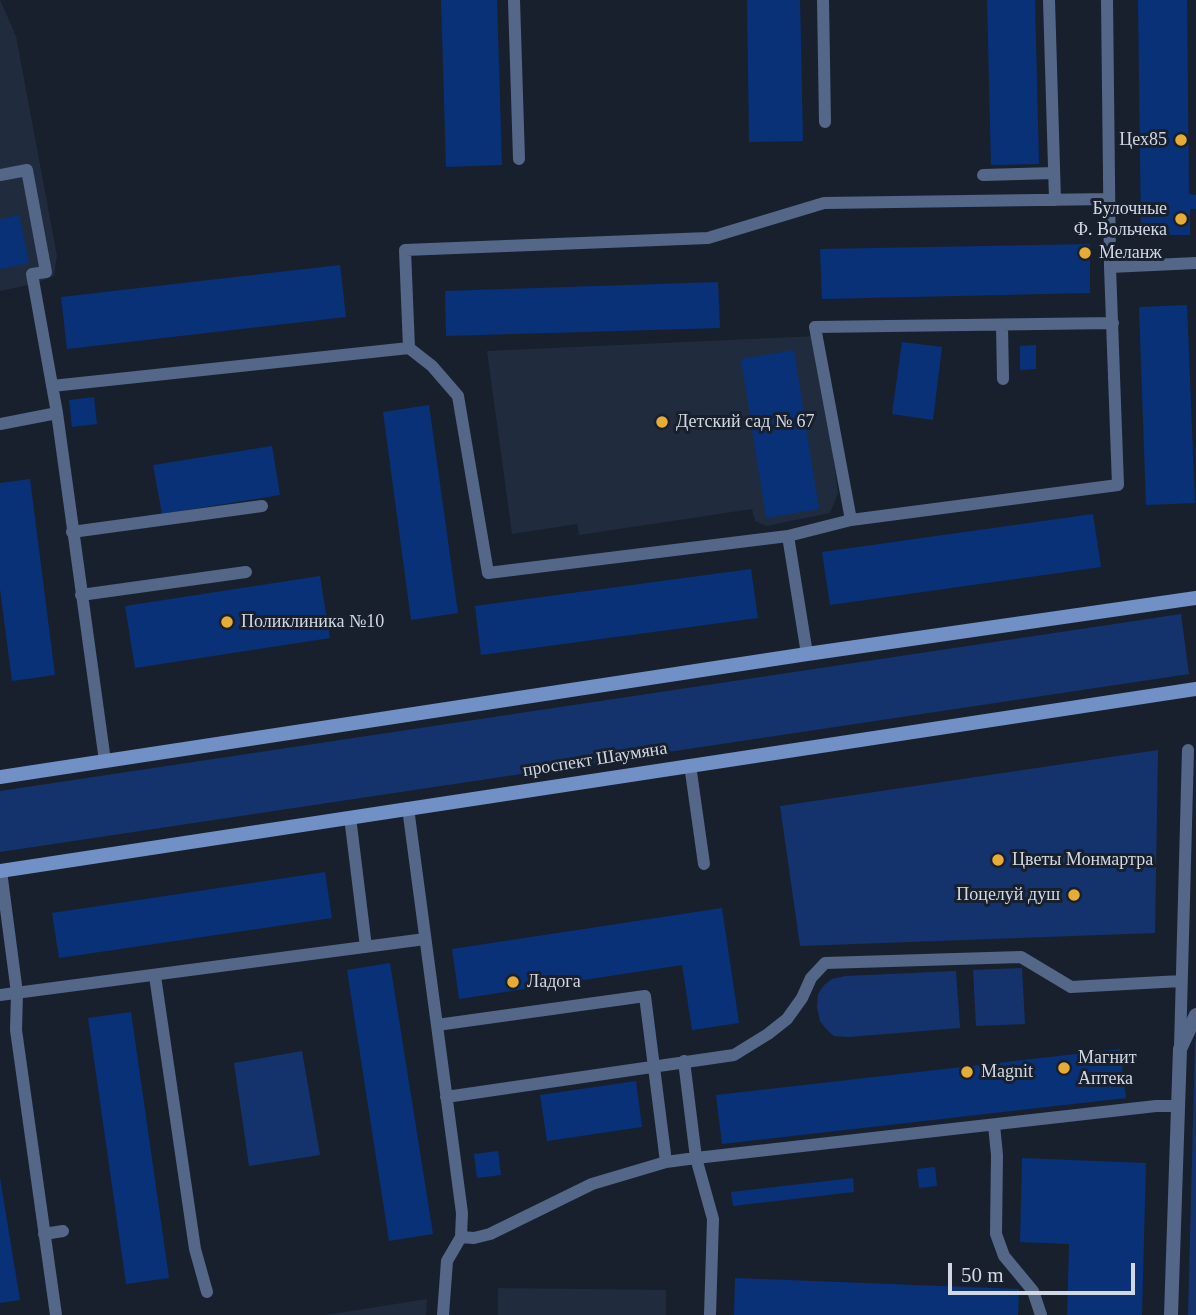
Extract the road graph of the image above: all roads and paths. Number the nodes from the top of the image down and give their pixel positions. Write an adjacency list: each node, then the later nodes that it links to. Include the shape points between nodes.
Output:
1 (514, 0): 6 (lane)
2 (823, 0): 5 (lane)
3 (1049, 0): 7 (lane)
4 (1107, 0): 10 (lane)
5 (825, 122)
6 (519, 159)
7 (1054, 173): 9 (lane); 11 (lane)
8 (0, 175): 18 (lane, via 27,170 46,272 32,274)
9 (983, 175)
10 (1110, 199): 11 (lane); 13 (lane)
11 (1055, 200): 16 (lane, via 824,203 708,238 405,250)
12 (1196, 263): 13 (lane)
13 (1110, 267): 14 (lane)
14 (1114, 323): 15 (lane); 22 (lane, via 1118,485)
15 (1002, 325): 17 (lane); 22 (lane, via 815,327)
16 (409, 348): 18 (lane); 24 (lane, via 458,396 488,573)
17 (1003, 379)
18 (52, 386): 19 (lane)
19 (57, 413): 20 (lane); 23 (lane)
20 (0, 424)
21 (262, 506): 23 (lane)
22 (851, 520): 24 (lane)
23 (72, 532): 26 (lane)
24 (788, 536): 28 (lane)
25 (246, 572): 26 (lane)
26 (81, 595): 31 (lane)
27 (1196, 598): 28 (street)
28 (807, 654): 31 (street)
29 (1196, 690): 32 (street, проспект Шаумяна)
30 (1188, 750): 41 (lane)
31 (105, 761): 33 (street)
32 (690, 765): 34 (street, проспект Шаумяна); 36 (lane)
33 (0, 777)
34 (408, 808): 35 (street, проспект Шаумяна); 38 (lane)
35 (350, 817): 37 (street, проспект Шаумяна); 39 (lane)
36 (704, 864)
37 (1, 871): 42 (lane)
38 (425, 939): 39 (lane); 45 (lane)
39 (366, 947): 40 (lane)
40 (155, 976): 42 (lane); 57 (lane, via 195,1249)
41 (1181, 981): 46 (lane); 47 (lane, via 1071,987 1021,957 825,963 788,1019 768,1034 734,1055)
42 (17, 993): 43 (lane); 55 (lane, via 16,1030)
43 (0, 995)
44 (1196, 1015): 46 (street)
45 (436, 1025): 48 (lane, via 645,996); 49 (lane)
46 (1180, 1049): 50 (street)
47 (684, 1061): 48 (lane); 52 (lane)
48 (655, 1066): 49 (lane); 53 (lane)
49 (446, 1097): 56 (lane, via 462,1213)
50 (1178, 1106): 51 (lane); 62 (street)
51 (994, 1125): 52 (lane); 61 (lane, via 996,1234 1004,1256 1033,1291)
52 (696, 1158): 53 (lane); 60 (lane, via 713,1219)
53 (666, 1162): 56 (lane, via 593,1184 491,1234)
54 (64, 1231): 55 (lane)
55 (44, 1234): 58 (lane)
56 (461, 1237): 59 (lane, via 447,1261)
57 (208, 1292)
58 (56, 1315)
59 (443, 1315)
60 (710, 1315)
61 (1041, 1315)
62 (1171, 1315)

